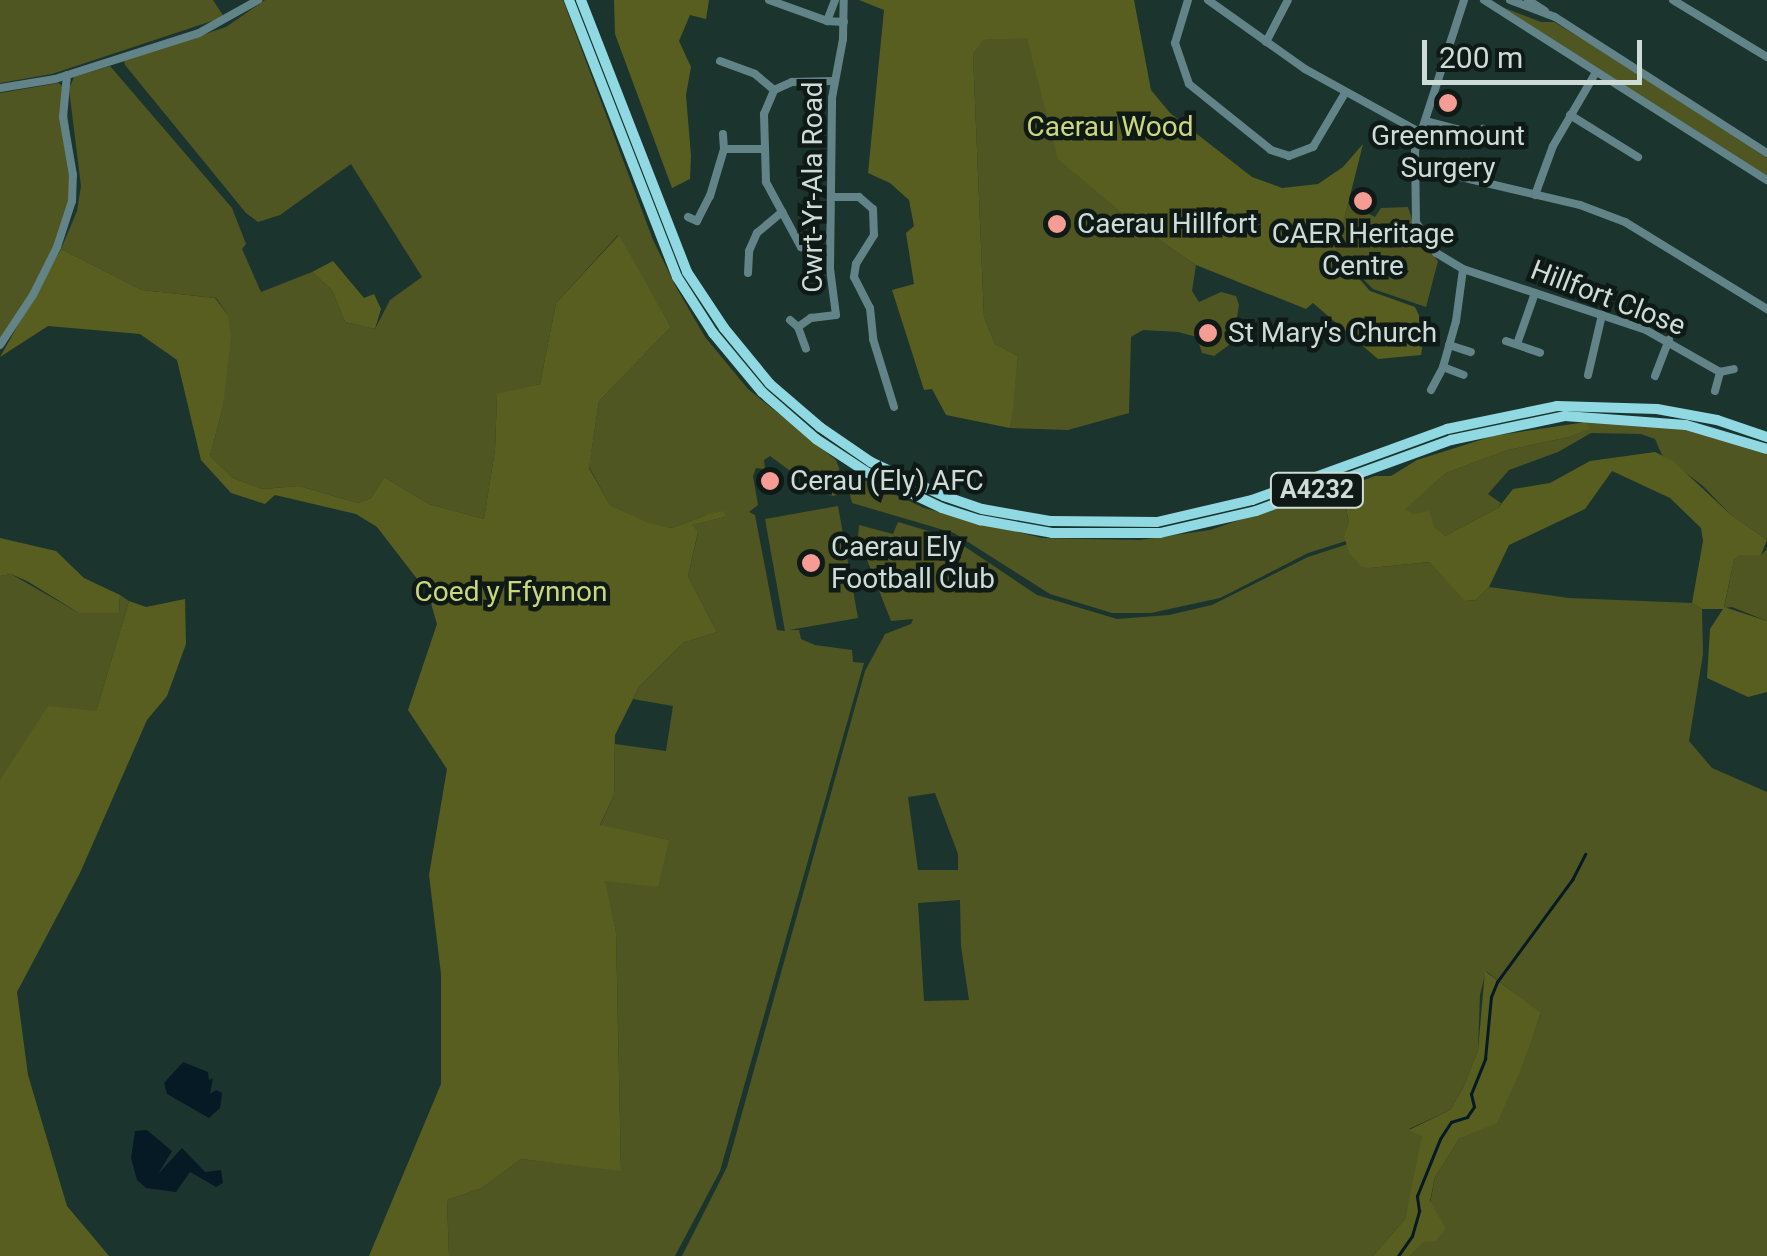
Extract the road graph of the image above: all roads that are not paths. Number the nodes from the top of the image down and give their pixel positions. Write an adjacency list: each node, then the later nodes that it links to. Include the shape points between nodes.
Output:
1 (258, 0): 26 (street, via 199,33)
2 (569, 0): 71 (main road, A4232, via 676,277 762,392)
3 (581, 0): 71 (main road, A4232, via 687,272 724,328)
4 (768, 0): 18 (street)
5 (835, 0): 18 (street)
6 (844, 0): 19 (street, Cwrt-Yr-Ala Road)
7 (1188, 0): 30 (street, via 1175,43 1189,84 1271,150 1289,156 1314,147)
8 (1208, 0): 20 (street)
9 (1288, 0): 20 (street)
10 (1464, 0): 32 (street)
11 (1484, 0): 16 (street)
12 (1493, 0): 16 (street)
13 (1510, 0): 17 (street)
14 (1528, 0): 17 (street)
15 (1673, 0): 21 (street)
16 (1502, 12): 24 (street)
17 (1554, 17): 38 (street)
18 (827, 21): 19 (street)
19 (844, 22): 27 (street, Cwrt-Yr-Ala Road)
20 (1266, 42): 30 (street)
21 (1767, 57)
22 (720, 61): 23 (street)
23 (730, 65): 25 (street); 29 (street)
24 (1596, 72): 31 (street); 41 (street)
25 (725, 75)
26 (67, 76): 28 (street); 58 (street, via 63,117 72,201 57,246)
27 (834, 80): 29 (street); 43 (street, Cwrt-Yr-Ala Road)
28 (0, 88)
29 (774, 90): 36 (street, via 764,114)
30 (1345, 93): 34 (street)
31 (1570, 115): 39 (street); 42 (street)
32 (1426, 120): 33 (street, via 1480,136); 34 (street)
33 (1482, 129)
34 (1422, 132): 40 (street)
35 (723, 134): 37 (street)
36 (765, 149): 37 (street); 44 (street, via 766,182)
37 (724, 150): 45 (street, via 710,196 697,220)
38 (1767, 153)
39 (1638, 157)
40 (1414, 166): 42 (street); 47 (street, via 1416,222 1436,253)
41 (1767, 180)
42 (1535, 195): 50 (street, via 1625,222)
43 (831, 197): 53 (street, Cwrt-Yr-Ala Road, via 836,315); 70 (street, via 859,197 873,209 874,236 854,277 870,308 883,386)
44 (782, 212): 46 (street, via 801,247); 48 (street, via 759,231)
45 (688, 217)
46 (810, 250)
47 (1463, 268): 49 (street, Hillfort Close); 56 (street)
48 (748, 273)
49 (1535, 293): 51 (street, Hillfort Close); 57 (street)
50 (1767, 309)
51 (1602, 315): 54 (street, Hillfort Close); 66 (street)
52 (790, 320): 53 (street)
53 (798, 327): 59 (street)
54 (1669, 340): 64 (street, Hillfort Close); 67 (street)
55 (1506, 341): 57 (street)
56 (1450, 344): 60 (street); 62 (street)
57 (1517, 344): 61 (street)
58 (0, 345)
59 (806, 349)
60 (1471, 352)
61 (1540, 353)
62 (1444, 367): 65 (street); 68 (street)
63 (1734, 369): 64 (street)
64 (1720, 372): 69 (street)
65 (1464, 375)
66 (1588, 375)
67 (1655, 376)
68 (1431, 390)
69 (1716, 392)
70 (894, 407)
71 (818, 433): 74 (main road, A4232)
72 (1767, 437): 74 (main road, A4232, via 1657,409 1556,406 1447,430 1206,514 1121,524 982,509)
73 (1767, 449): 74 (main road, A4232, via 1671,422 1564,416 1451,440 1209,525 1125,536 1052,533 980,520 904,492)
74 (869, 468)

